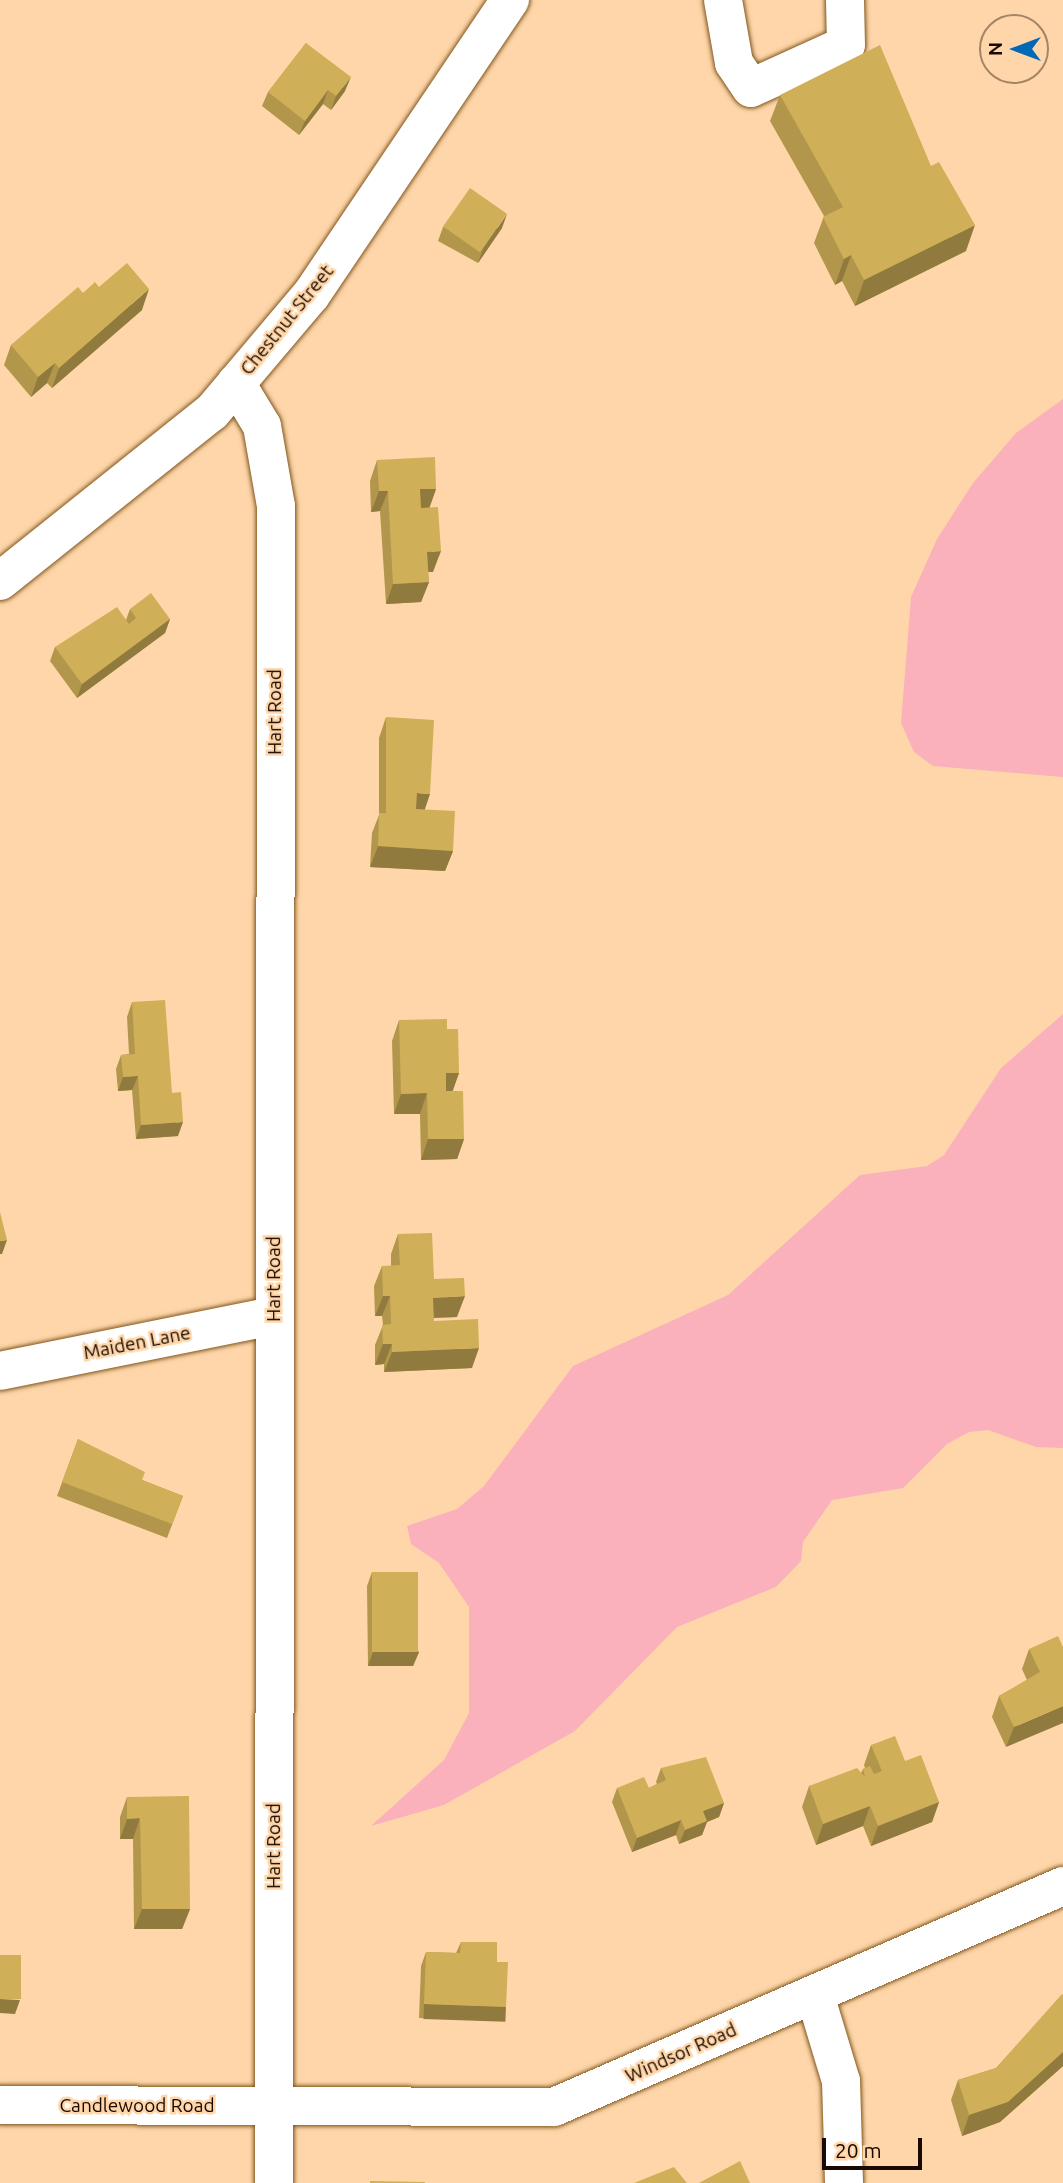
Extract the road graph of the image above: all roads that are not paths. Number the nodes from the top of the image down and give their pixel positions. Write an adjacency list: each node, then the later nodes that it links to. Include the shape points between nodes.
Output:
1 (510, 0): 4 (street, Chestnut Street, via 311,295)
2 (723, 0): 3 (street, via 734,63 751,88 846,45)
3 (845, 0)
4 (236, 383): 5 (street, Chestnut Street, via 212,412); 6 (street, Hart Road, via 262,426 276,506)
5 (0, 581)
6 (274, 1315): 7 (street, Maiden Lane); 11 (street, Hart Road)
7 (0, 1371)
8 (1063, 1886): 9 (street, Windsor Road)
9 (815, 1995): 11 (street, Windsor Road, via 554,2107); 13 (street, via 841,2081)
10 (0, 2105): 11 (street, Candlewood Road)
11 (275, 2107): 12 (street, Hart Road)
12 (274, 2183)
13 (844, 2183)

